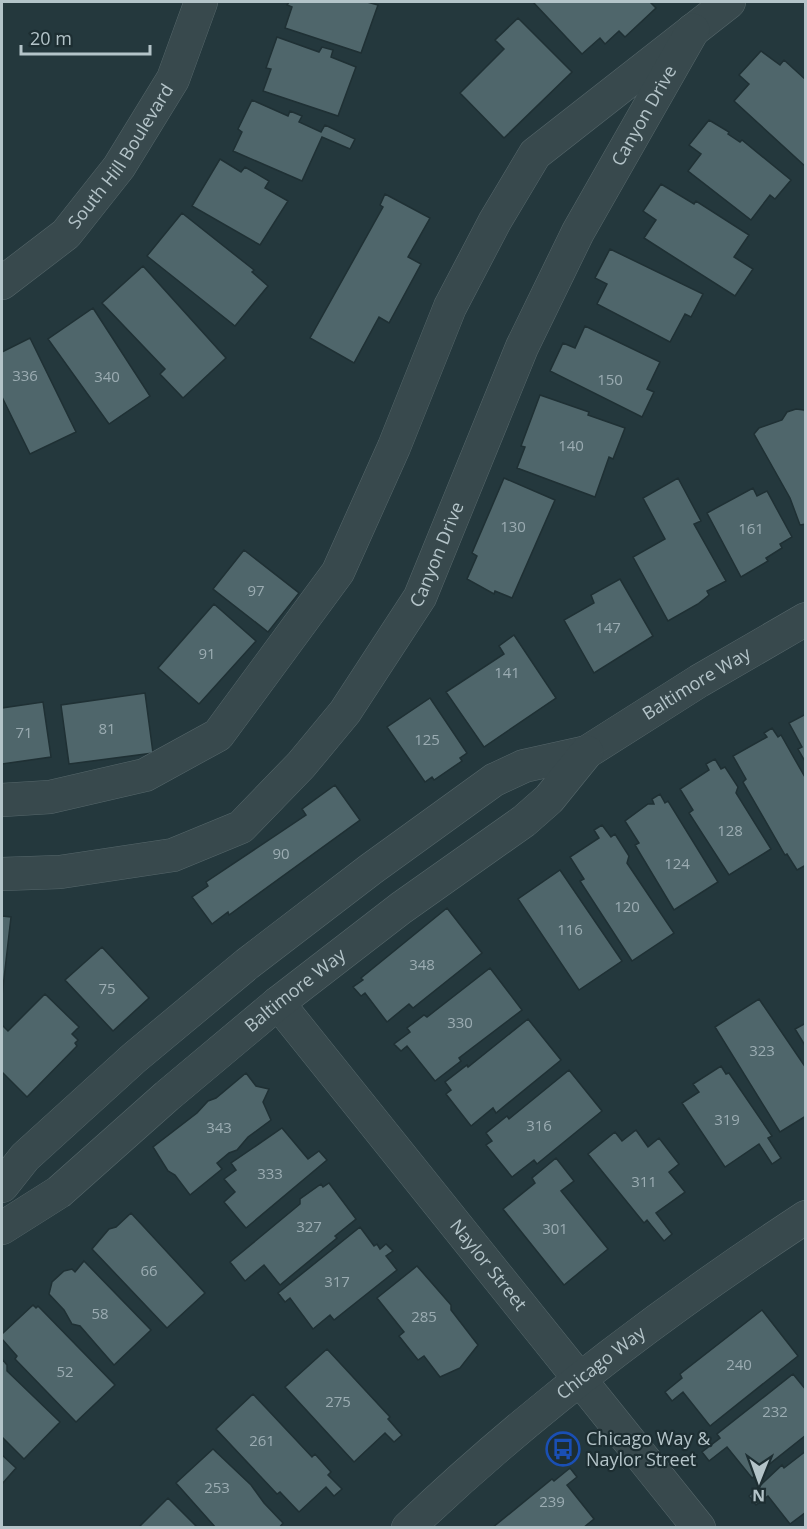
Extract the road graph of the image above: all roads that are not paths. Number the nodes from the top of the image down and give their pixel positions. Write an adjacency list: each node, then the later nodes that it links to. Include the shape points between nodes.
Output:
1 (201, 2): 4 (street, South Hill Boulevard, via 173,79 119,167 66,234)
2 (729, 2): 3 (street, Canyon Drive)
3 (693, 30): 7 (street, Canyon Drive, via 535,154 450,307 338,572 218,735 145,775 50,796); 8 (street, Canyon Drive, via 573,242 522,347 420,597 345,712 241,827 172,855 60,872)
4 (2, 283)
5 (806, 619): 6 (street, Baltimore Way)
6 (587, 752): 9 (street, Baltimore Way, via 556,791 524,820); 10 (street, Baltimore Way, via 524,766 494,780 371,868 134,1058 26,1157)
7 (2, 800)
8 (2, 874)
9 (278, 1003): 12 (street, Baltimore Way, via 59,1191); 13 (street, Naylor Street)
10 (2, 1186)
11 (806, 1217): 13 (street, Chicago Way)
12 (2, 1228)
13 (580, 1379): 14 (street, Chicago Way); 15 (street, Naylor Street)
14 (408, 1527)
15 (699, 1527)

